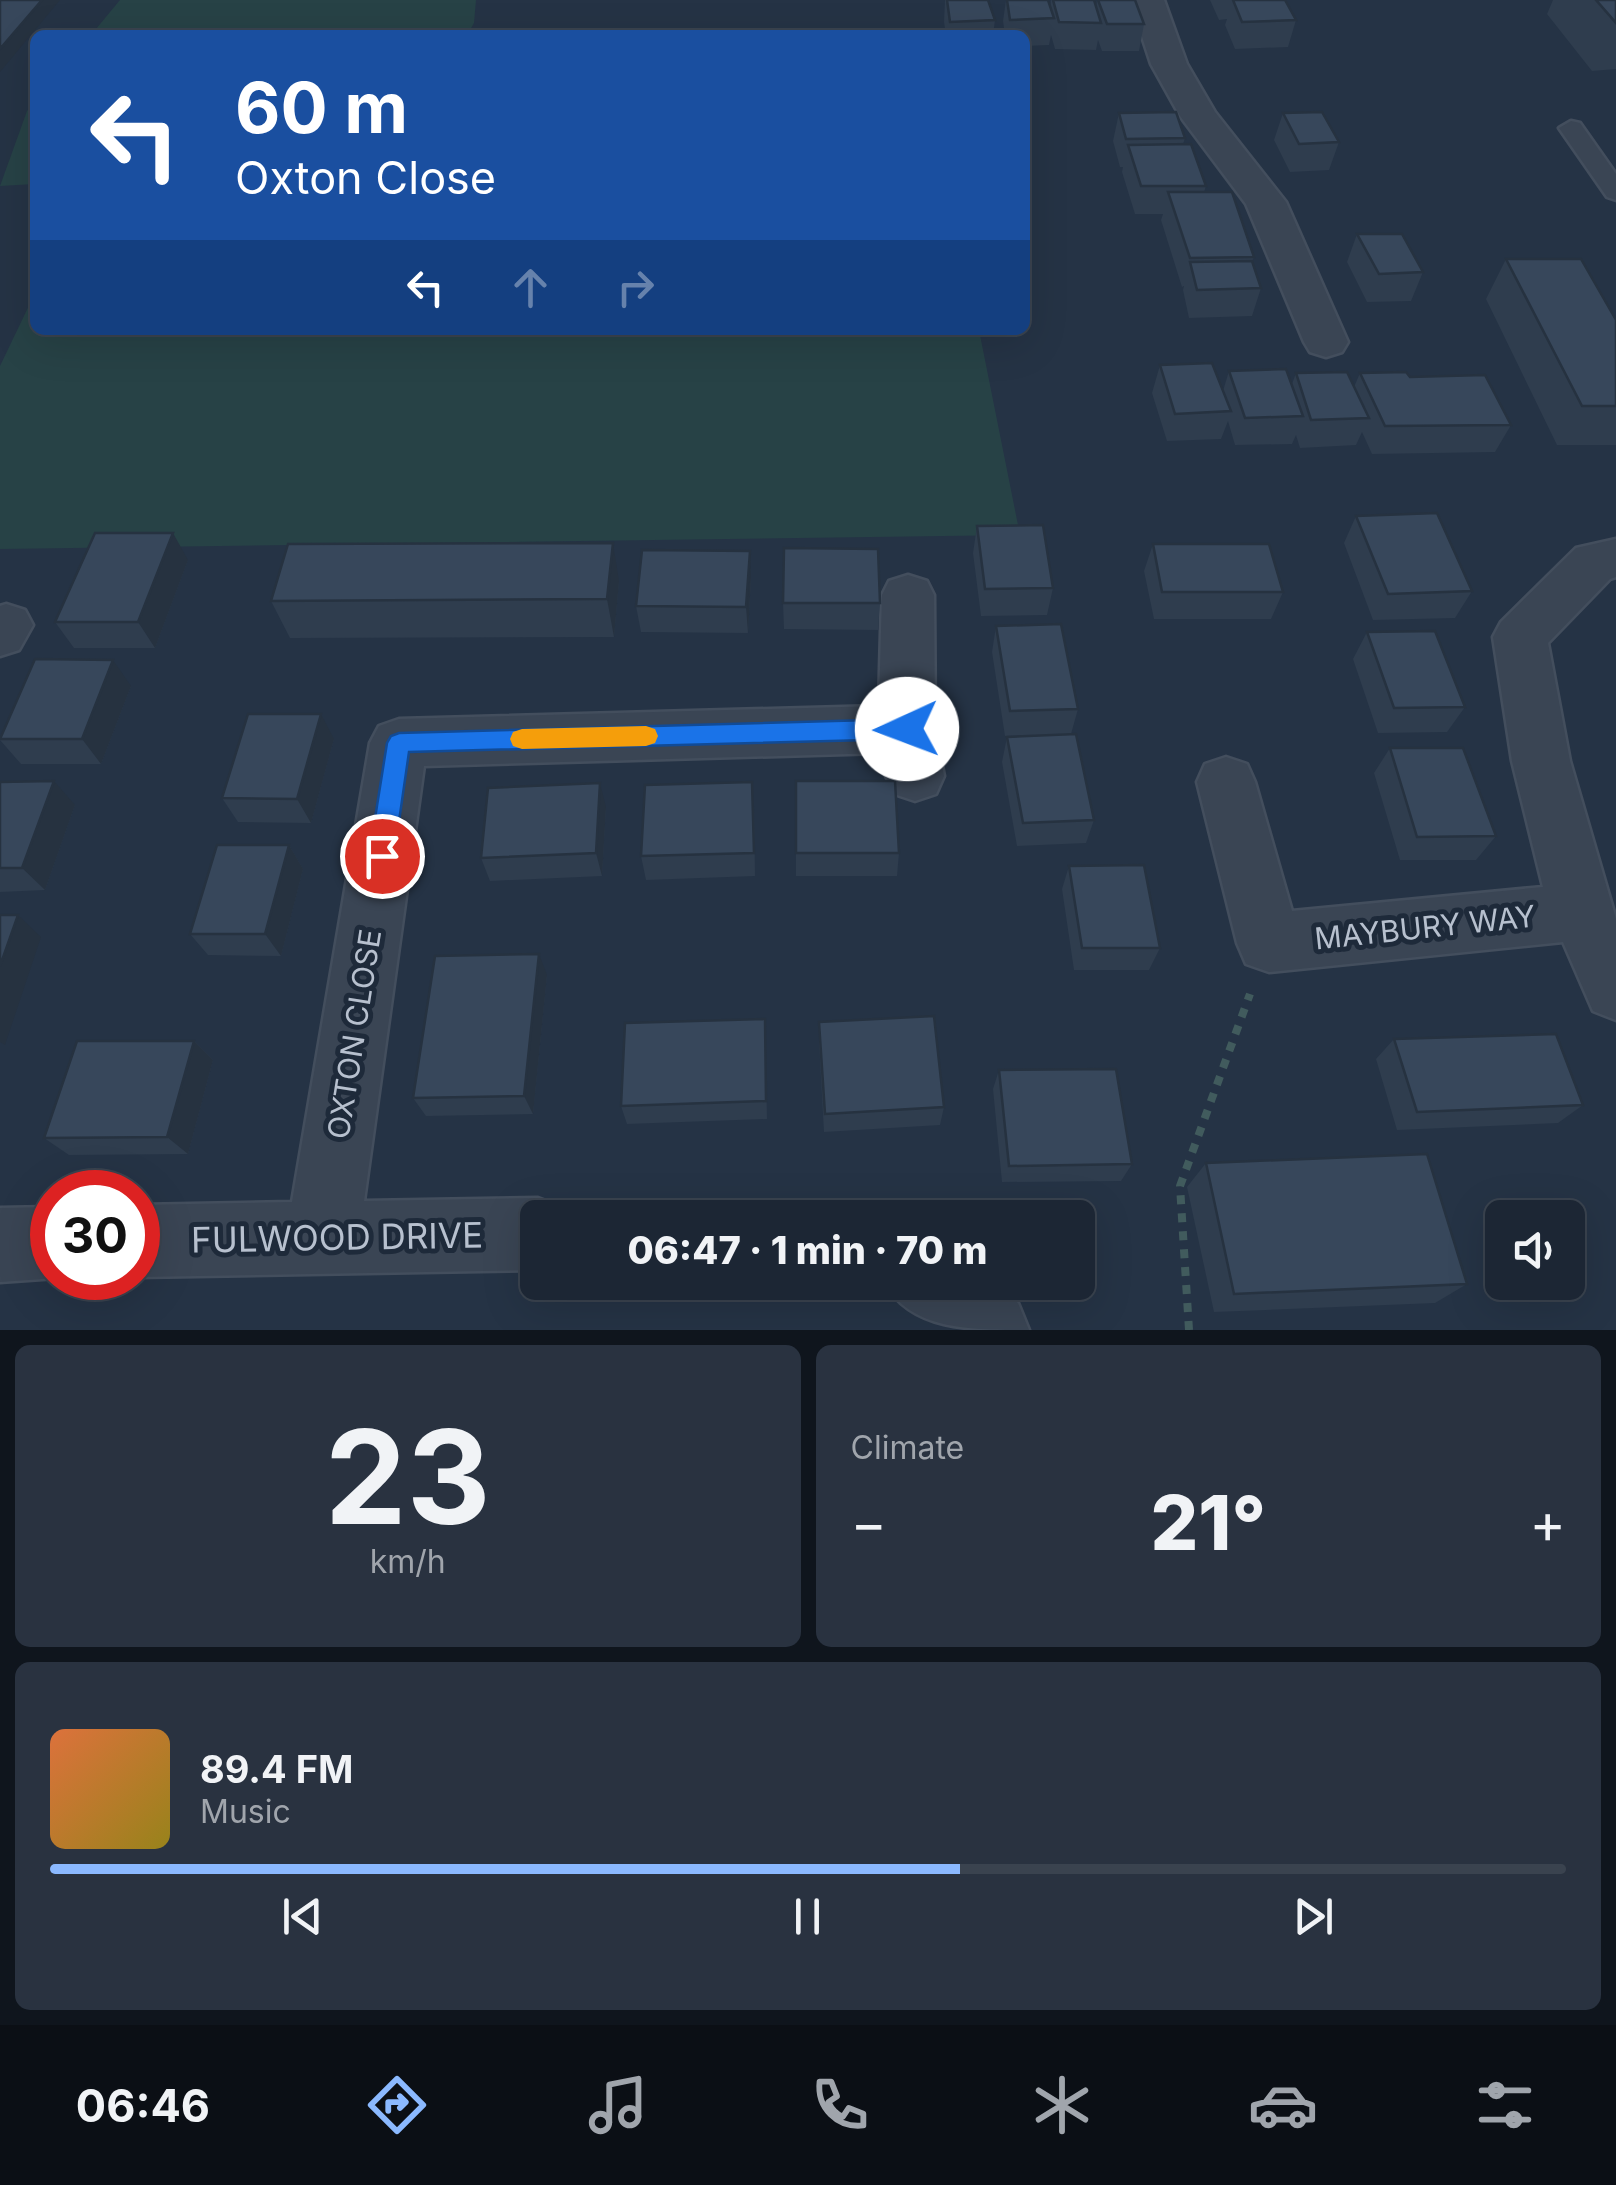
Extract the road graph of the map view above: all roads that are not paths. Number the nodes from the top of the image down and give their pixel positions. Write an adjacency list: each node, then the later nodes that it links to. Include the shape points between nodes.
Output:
1 (1147, 0): 4 (street, via 1169,64 1192,104 1266,202)
2 (1571, 128): 3 (lane)
3 (1616, 192)
4 (1326, 342)
5 (1616, 558): 8 (street, via 1594,562 1520,637 1541,761)
6 (908, 596): 11 (street, OXTON CLOSE, via 911,753 399,743)
7 (1226, 782): 8 (street, MAYBURY WAY, via 1269,943)
8 (1581, 912): 9 (street)
9 (1616, 989)
10 (520, 1234): 11 (street, FULWOOD DRIVE)
11 (324, 1235): 12 (street, FULWOOD DRIVE)
12 (160, 1240)
13 (30, 1244): 14 (street)
14 (0, 1245)
15 (947, 1300): 16 (street)
16 (991, 1330)

